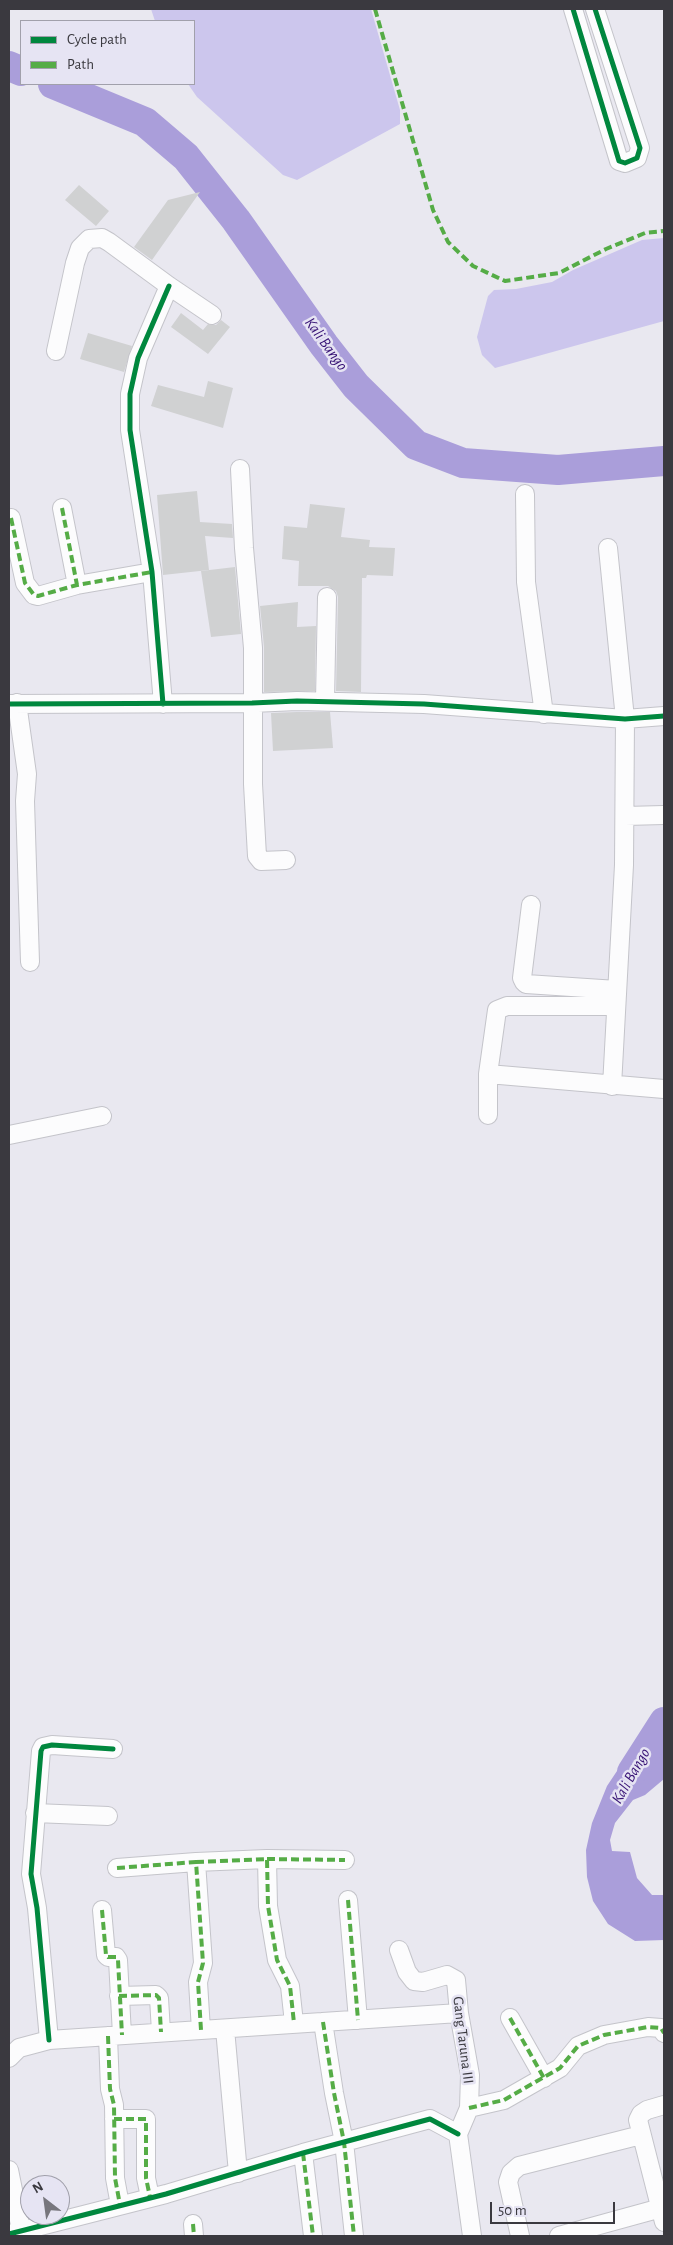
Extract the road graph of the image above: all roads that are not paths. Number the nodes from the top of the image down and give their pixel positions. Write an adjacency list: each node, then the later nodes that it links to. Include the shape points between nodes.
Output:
1 (573, 9): 2 (street, via 619,161 625,163 637,158 640,148)
2 (595, 9)
3 (169, 286): 4 (street); 5 (street, via 109,242 102,238 89,239 80,248 75,263); 11 (street, via 138,358 130,394 130,430)
4 (212, 315)
5 (56, 351)
6 (240, 469): 15 (street, via 253,648)
7 (525, 494): 18 (street, via 526,582)
8 (62, 508): 12 (street)
9 (11, 518): 12 (street, via 25,583 31,593 38,596)
10 (608, 548): 20 (street)
11 (152, 572): 12 (street); 17 (street)
12 (77, 585)
13 (327, 597): 14 (street)
14 (325, 701): 15 (street); 18 (street, via 424,704)
15 (252, 703): 17 (street); 23 (street, via 256,856 261,861)
16 (13, 704): 17 (street); 25 (street, via 26,774)
17 (163, 704)
18 (544, 714): 20 (street)
19 (664, 716): 20 (street)
20 (625, 718): 22 (street)
21 (664, 815): 22 (street)
22 (625, 816): 26 (street)
23 (286, 860)
24 (530, 905): 26 (street, via 524,982)
25 (30, 962)
26 (617, 998): 27 (street, via 500,1008 495,1014); 28 (street)
27 (488, 1074): 28 (street); 30 (street)
28 (612, 1086): 29 (street)
29 (664, 1089)
30 (488, 1115)
31 (102, 1116): 32 (street)
32 (9, 1135)
33 (113, 1749): 34 (street, via 44,1747)
34 (35, 1813): 35 (street); 54 (street, via 31,1874 38,1917)
35 (108, 1816)
36 (267, 1859): 37 (street); 38 (street); 48 (street, via 268,1906 277,1960 290,1986)
37 (345, 1860)
38 (196, 1862): 39 (street); 50 (street, via 203,1963 198,1982)
39 (118, 1868)
40 (348, 1900): 46 (street)
41 (102, 1910): 43 (street, via 106,1955 118,1960)
42 (399, 1950): 44 (street, Gang Taruna III, via 414,1981 423,1982 447,1975 456,1980)
43 (119, 1996): 51 (street, via 156,1995 159,1998); 53 (street)
44 (459, 2013): 46 (street); 58 (street, Gang Taruna III, via 470,2075)
45 (510, 2018): 56 (street)
46 (358, 2020): 47 (street)
47 (323, 2022): 48 (street); 62 (street)
48 (294, 2023): 49 (street)
49 (225, 2029): 50 (street); 65 (street)
50 (201, 2030): 51 (street)
51 (161, 2032): 53 (street)
52 (664, 2033): 56 (street, via 661,2028 648,2027 604,2035 578,2046 560,2068)
53 (115, 2035): 54 (street); 59 (street, via 110,2089)
54 (48, 2040): 55 (street, via 19,2048)
55 (9, 2058)
56 (544, 2078): 58 (street, via 504,2100)
57 (664, 2105): 61 (street, via 641,2114 638,2120)
58 (469, 2108): 60 (street, Gang Taruna III)
59 (114, 2118): 66 (street, via 146,2119 146,2178); 67 (street, via 115,2178)
60 (458, 2134): 62 (street, via 430,2119); 73 (street)
61 (641, 2135): 68 (street); 74 (street, via 519,2166 508,2182)
62 (344, 2142): 63 (street); 72 (street)
63 (304, 2153): 65 (street); 71 (street)
64 (9, 2170): 69 (street)
65 (238, 2173): 66 (street)
66 (150, 2198): 67 (street)
67 (120, 2205): 69 (street)
68 (662, 2215): 70 (street)
69 (15, 2232)
70 (577, 2234): 75 (street)
71 (313, 2236)
72 (354, 2236)
73 (472, 2236)
74 (520, 2236)
75 (559, 2236)

